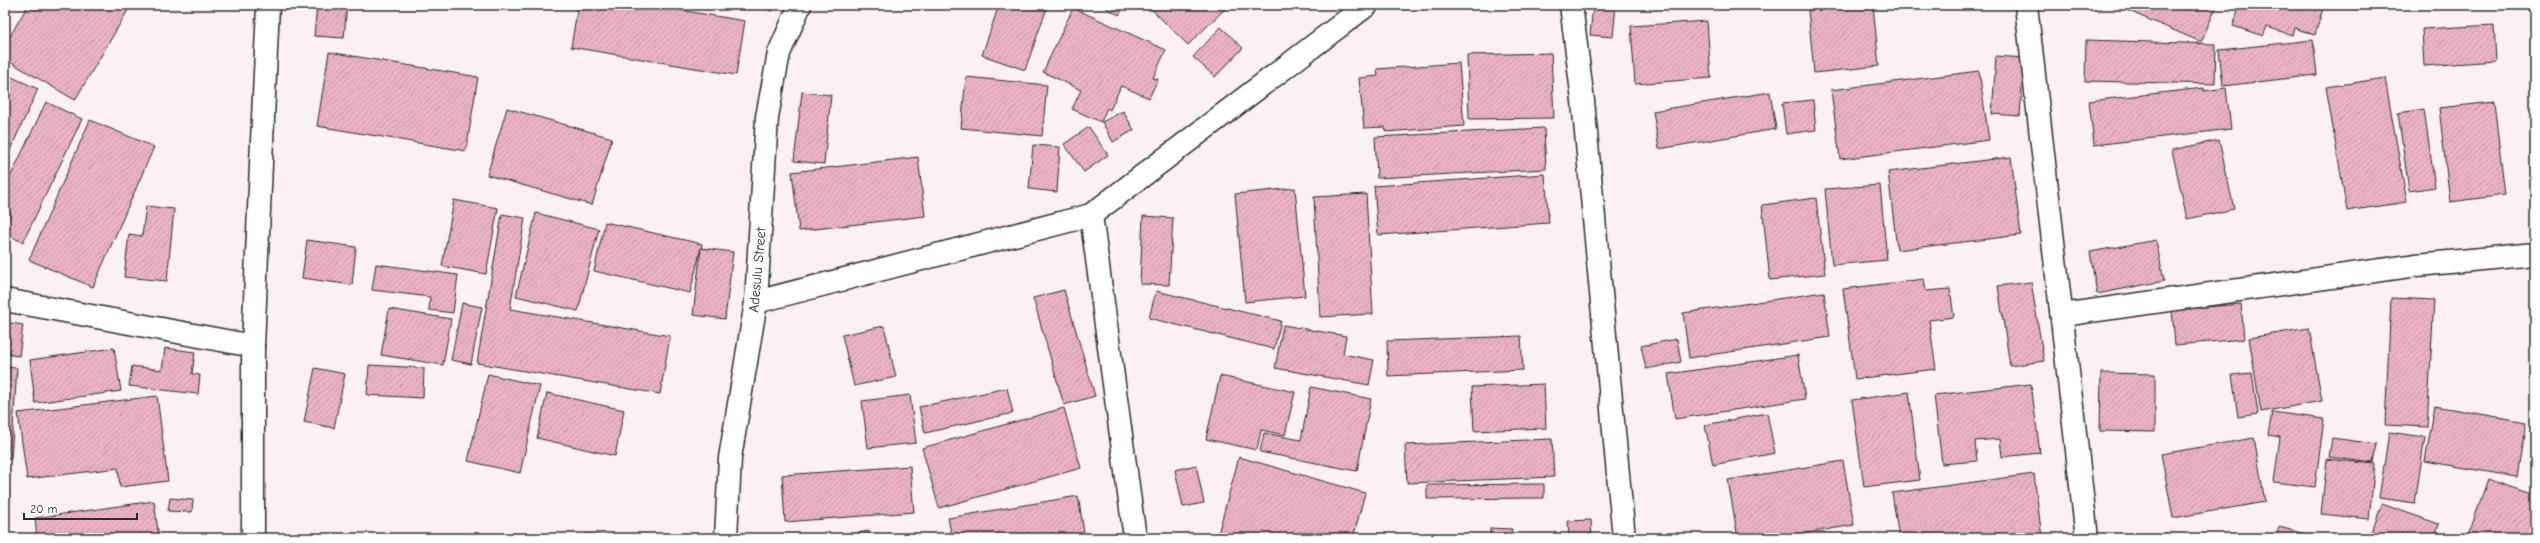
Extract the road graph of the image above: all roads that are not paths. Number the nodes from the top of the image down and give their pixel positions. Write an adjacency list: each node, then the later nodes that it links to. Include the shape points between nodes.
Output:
1 (268, 5): 11 (street)
2 (800, 5): 9 (street, Adesulu Street, via 779,53 767,117)
3 (1368, 5): 6 (street)
4 (1571, 5): 15 (street, via 1584,109)
5 (2026, 5): 10 (street)
6 (1091, 214): 9 (street); 14 (street)
7 (2535, 254): 10 (street, via 2417,265)
8 (5, 300): 11 (street)
9 (756, 302): 13 (street, Adesulu Street, via 730,458)
10 (2062, 315): 16 (street)
11 (253, 346): 12 (street)
12 (253, 538)
13 (726, 538)
14 (1135, 538)
15 (1624, 538)
16 (2087, 538)

